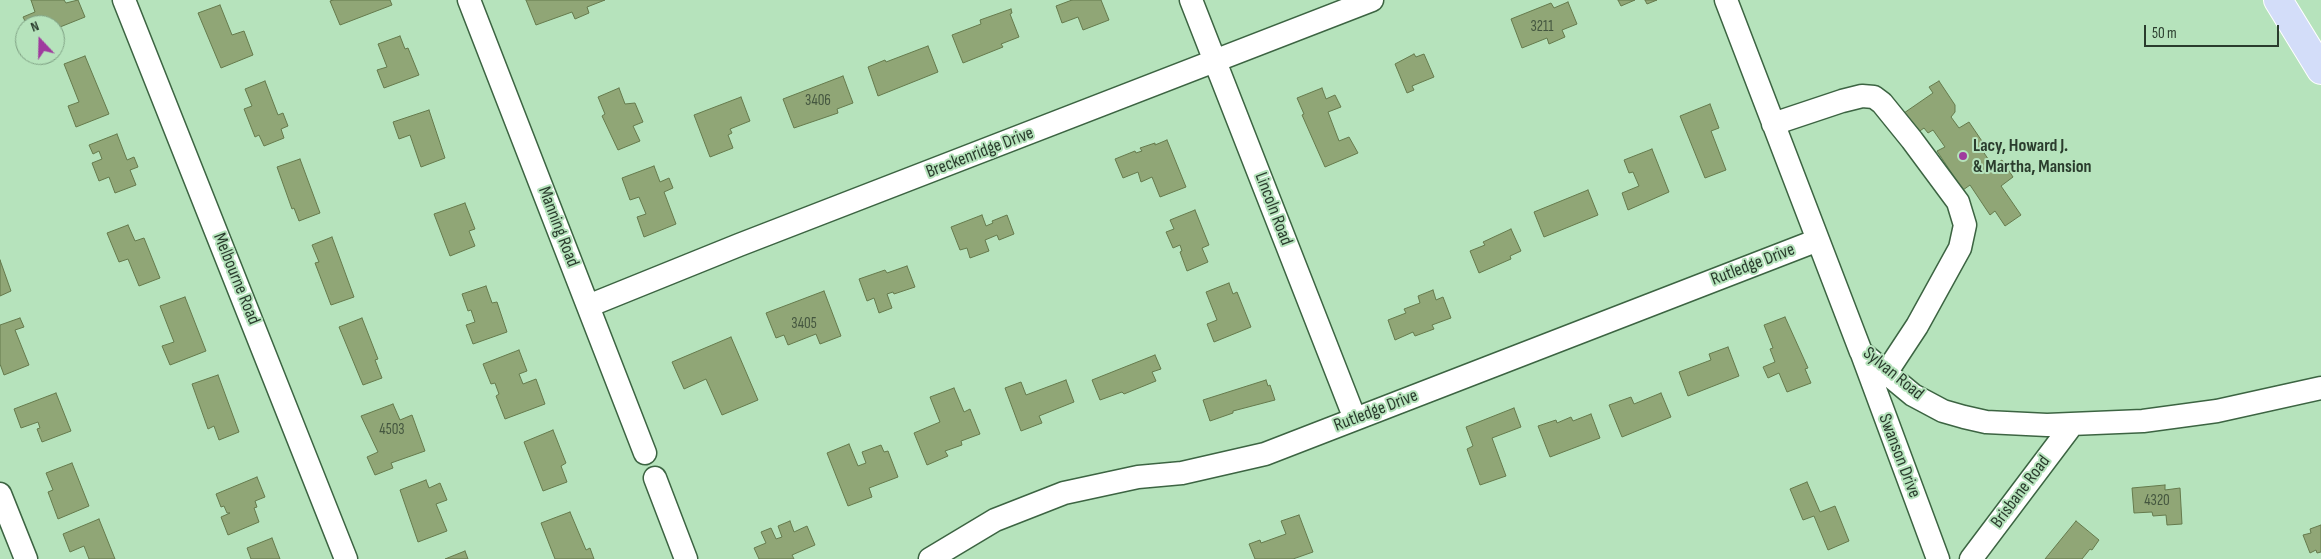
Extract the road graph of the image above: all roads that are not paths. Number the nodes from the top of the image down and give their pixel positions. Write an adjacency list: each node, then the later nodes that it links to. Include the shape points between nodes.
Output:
1 (124, 0): 21 (street, Melbourne Road)
2 (470, 0): 11 (street, Manning Road)
3 (1190, 0): 7 (street, Lincoln Road)
4 (1372, 0): 7 (street, Breckenridge Drive)
5 (1726, 0): 9 (street, Sylvan Road)
6 (2278, 0): 8 (main road)
7 (1215, 61): 11 (street, Breckenridge Drive); 15 (street, Lincoln Road)
8 (2321, 70)
9 (1773, 124): 10 (street, Sylvan Road); 13 (street, via 1842,100 1874,97 1912,140 1958,202 1965,225 1960,248 1917,326)
10 (1818, 240): 12 (street, Sylvan Road); 15 (street, Rutledge Drive)
11 (588, 306): 17 (street, Manning Road)
12 (1861, 352): 13 (street, Sylvan Road); 24 (street, Swanson Drive)
13 (1886, 373): 16 (street, Sylvan Road, via 1913,395 1957,416 1986,422)
14 (2321, 388): 16 (street, Sylvan Road, via 2216,411 2143,421)
15 (1355, 419): 23 (street, Rutledge Drive, via 1273,451 1232,463 1182,473 1138,477 1064,493 995,520)
16 (2072, 425): 25 (street, Brisbane Road)
17 (645, 453)
18 (655, 478): 22 (street)
19 (0, 494): 20 (street)
20 (26, 559)
21 (346, 559)
22 (686, 559)
23 (930, 559)
24 (1938, 559)
25 (1971, 559)

